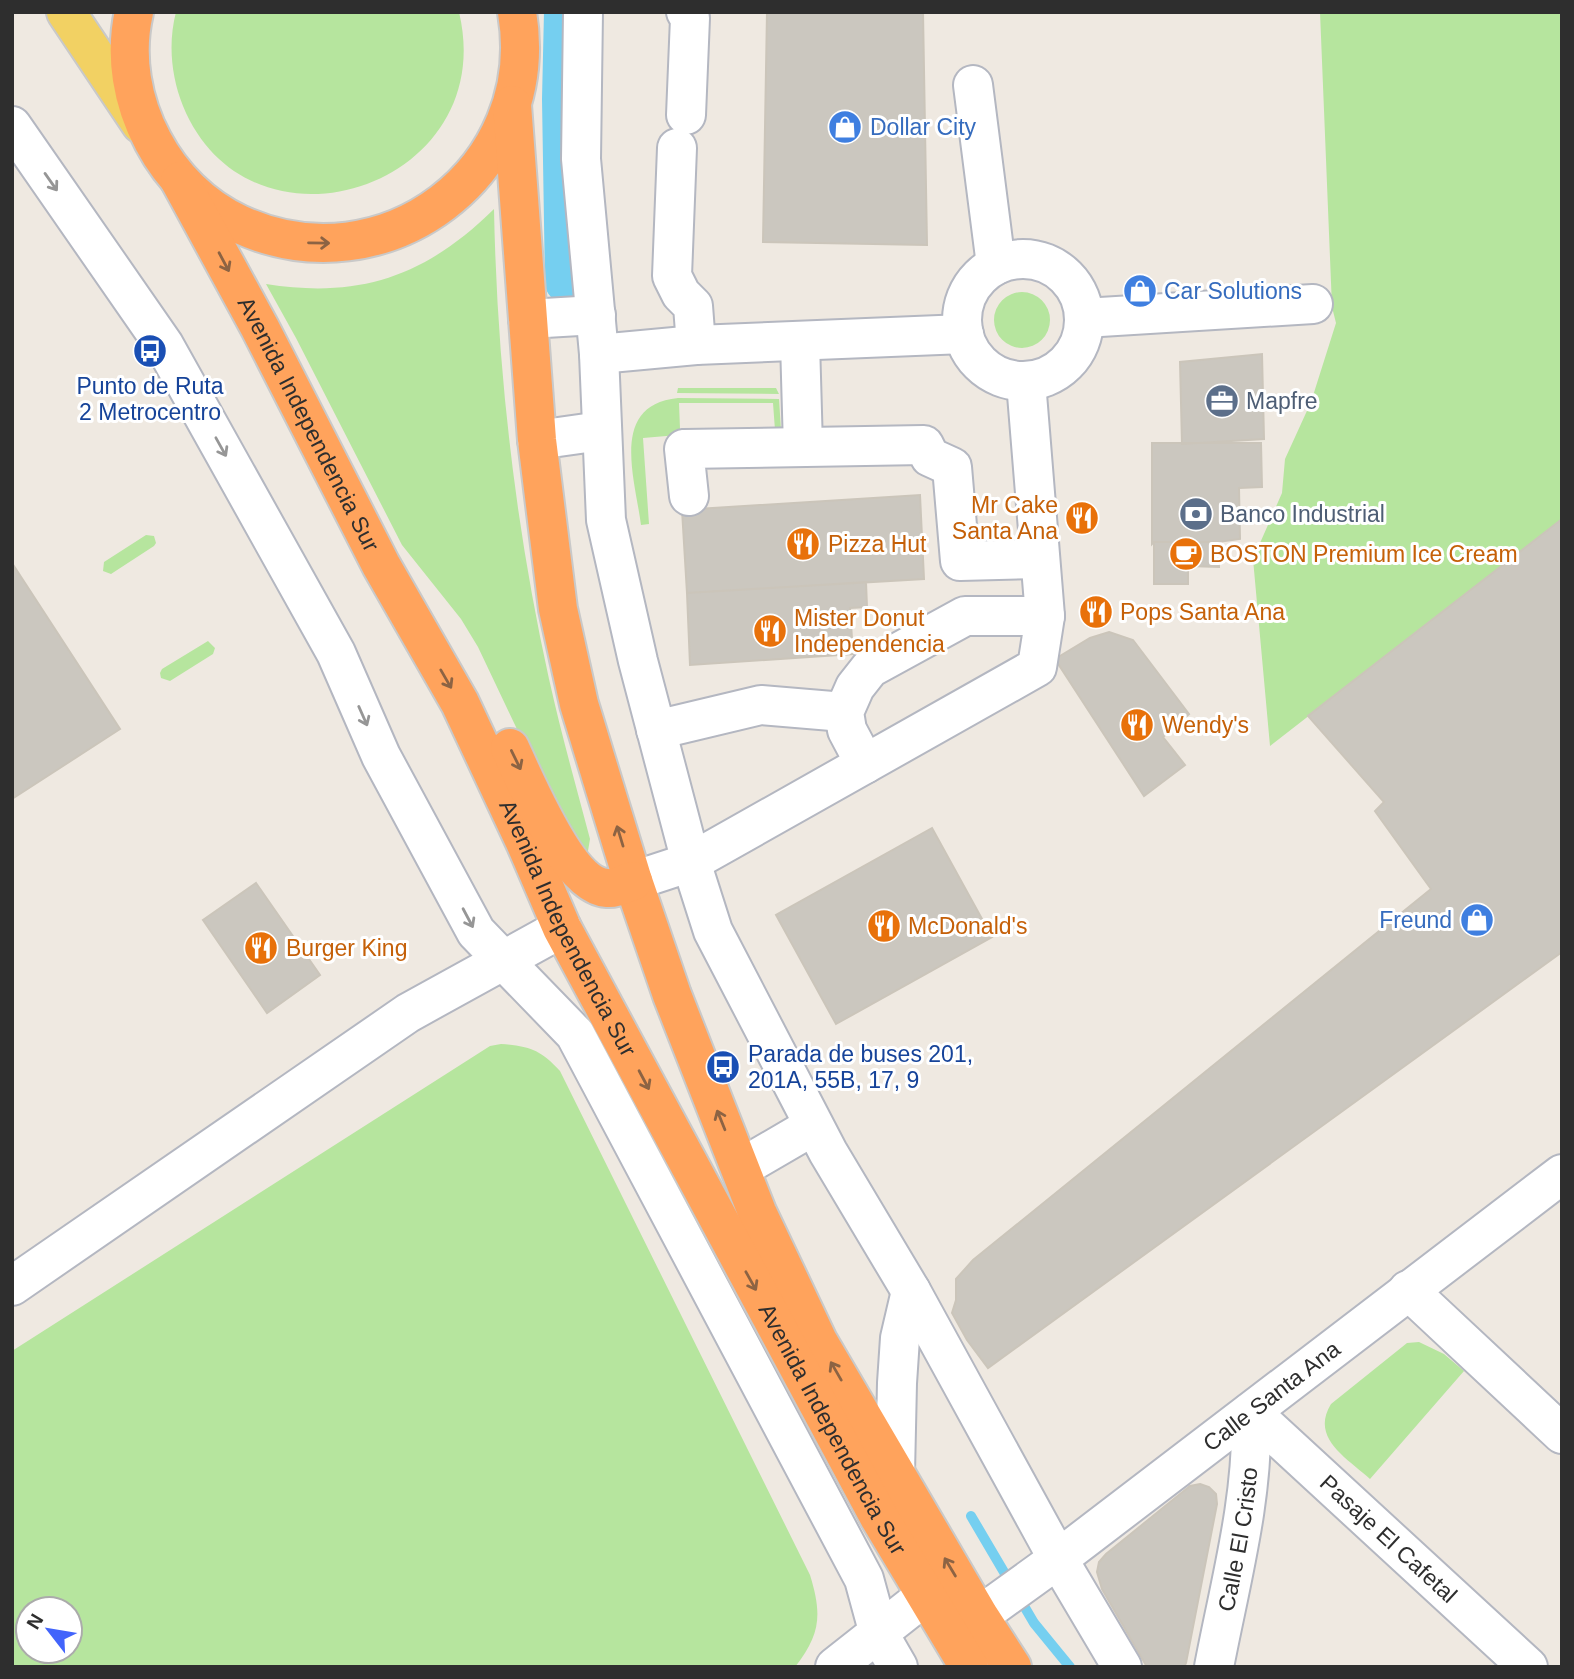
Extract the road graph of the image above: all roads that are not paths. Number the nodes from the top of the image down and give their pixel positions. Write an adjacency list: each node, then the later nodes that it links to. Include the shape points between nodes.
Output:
1 (66, 12): 9 (main road, Avenida Independencia Sur)
2 (134, 12): 9 (highway, via 130,59 134,92 144,124)
3 (583, 12): 12 (street, via 581,159)
4 (686, 12): 17 (street, via 690,18 672,276 693,306)
5 (520, 23): 7 (highway)
6 (973, 85): 10 (street)
7 (512, 105): 9 (highway, one-way to 7, via 203,202 229,220 289,241 352,242 412,224 463,186 500,135); 14 (highway, Avenida Independencia Sur)
8 (12, 126): 33 (street, one-way to 33, via 164,345 336,653 381,756 475,933)
9 (170, 167): 25 (highway, Avenida Independencia Sur, one-way to 25, via 260,328)
10 (996, 265): 13 (street, via 1015,259 1054,267 1069,280); 15 (street, via 979,278 968,295 962,314)
11 (1312, 304): 13 (street)
12 (596, 314): 14 (street); 18 (street)
13 (1084, 318): 19 (street, via 1072,357 1057,371)
14 (528, 319): 21 (highway, Avenida Independencia Sur)
15 (964, 334): 16 (street); 19 (street, via 983,366 999,377)
16 (800, 342): 17 (street); 22 (street)
17 (696, 345): 18 (street)
18 (599, 354): 20 (street)
19 (1026, 382): 24 (street)
20 (601, 431): 21 (street); 28 (street, via 606,520)
21 (537, 440): 31 (highway, Avenida Independencia Sur, one-way to 21, via 579,704 561,623)
22 (803, 447): 23 (street, via 684,449); 24 (street, via 924,445 930,457 952,467 960,561)
23 (689, 496)
24 (1039, 559): 26 (street)
25 (381, 565): 31 (highway, one-way to 31, via 460,651 555,840 573,866 608,889); 32 (highway, Avenida Independencia Sur, one-way to 32, via 460,703)
26 (1045, 616): 27 (street, via 965,616 870,668); 29 (street, via 1037,667)
27 (844, 712): 28 (street, via 761,705); 29 (street)
28 (656, 730): 30 (street)
29 (865, 764): 30 (street)
30 (691, 862): 31 (street); 34 (street, via 713,931)
31 (633, 881): 35 (highway, Avenida Independencia Sur, one-way to 31)
32 (562, 928): 33 (street); 44 (highway, Avenida Independencia Sur, one-way to 44)
33 (501, 961): 37 (street, via 408,1013); 46 (street, via 575,1034 864,1579)
34 (813, 1126): 35 (street); 39 (street)
35 (741, 1168): 42 (highway, Avenida Independencia Sur, one-way to 35, via 818,1341)
36 (1562, 1174): 38 (street, Calle Santa Ana)
37 (12, 1286)
38 (1408, 1290): 40 (street, Calle Santa Ana); 41 (street)
39 (911, 1291): 42 (street, via 900,1338); 43 (street)
40 (1251, 1412): 43 (street, Calle Santa Ana); 52 (street, Calle El Cristo, via 1247,1494); 53 (street, Pasaje El Cafetal)
41 (1558, 1424)
42 (895, 1473): 45 (highway, Avenida Independencia Sur, one-way to 42)
43 (1058, 1559): 45 (street, Calle Santa Ana); 51 (street)
44 (925, 1596): 46 (street); 49 (highway, Avenida Independencia Sur)
45 (979, 1616): 50 (highway, Avenida Independencia Sur)
46 (879, 1634): 47 (street); 48 (street)
47 (835, 1667)
48 (898, 1667)
49 (970, 1667)
50 (1012, 1667)
51 (1122, 1667)
52 (1214, 1667)
53 (1528, 1667)

